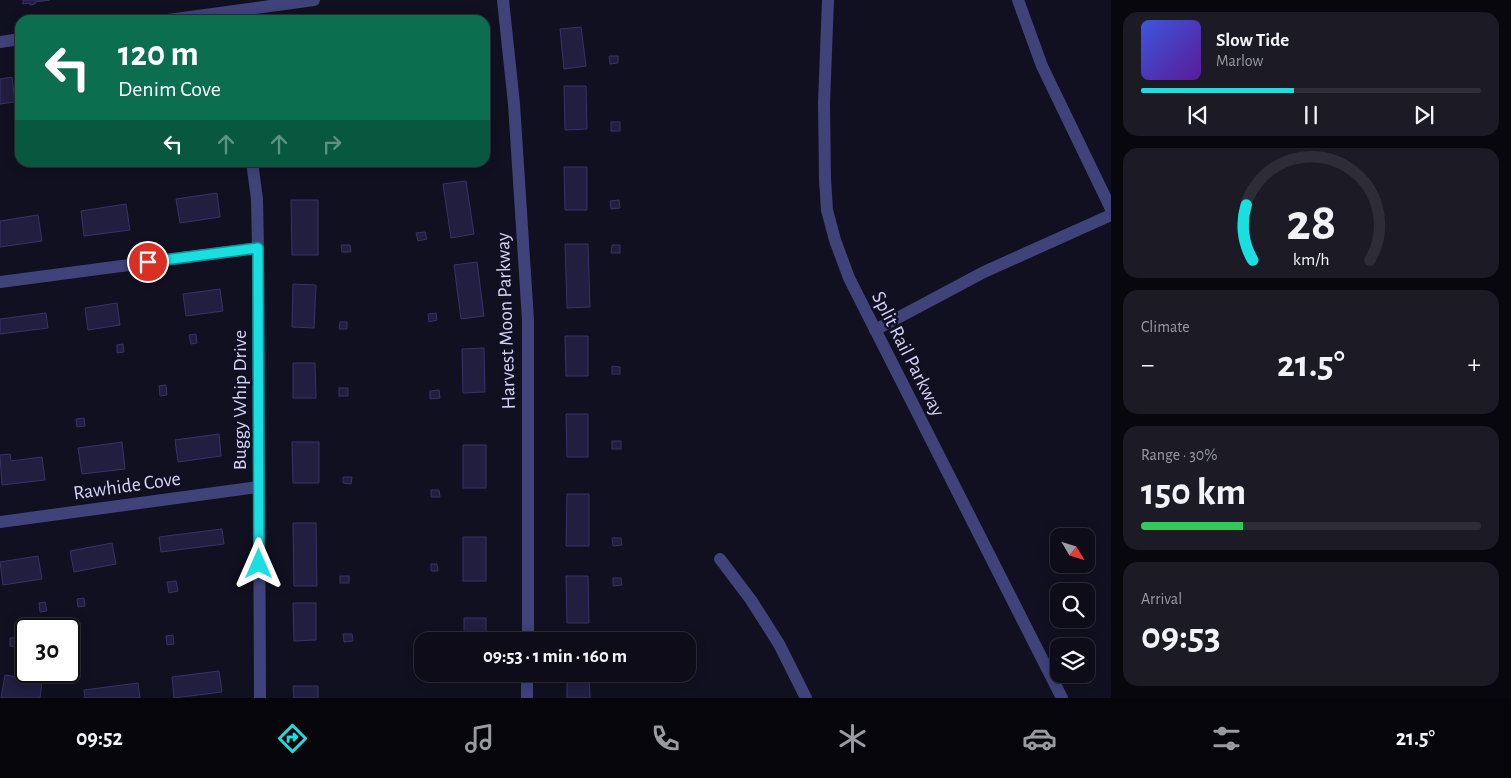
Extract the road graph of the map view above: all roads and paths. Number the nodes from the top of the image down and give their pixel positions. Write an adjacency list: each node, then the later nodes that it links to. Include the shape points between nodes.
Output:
1 (314, 0): 5 (street)
2 (502, 0): 17 (street, Harvest Moon Parkway, via 514,104 528,320)
3 (828, 0): 13 (street, Split Rail Parkway, via 824,103 827,210 849,278)
4 (1018, 0): 9 (street, via 1042,66)
5 (240, 15)
6 (15, 40): 7 (street)
7 (0, 42)
8 (253, 167): 11 (street, Buggy Whip Drive)
9 (1111, 209)
10 (1111, 215): 13 (street, via 984,272)
11 (258, 248): 12 (street); 14 (street, Buggy Whip Drive)
12 (0, 282)
13 (875, 330): 22 (street, Split Rail Parkway)
14 (258, 487): 15 (street, Rawhide Cove); 19 (street, Buggy Whip Drive)
15 (0, 522)
16 (720, 559): 21 (street, via 779,644)
17 (528, 632)
18 (527, 682): 20 (street)
19 (260, 698)
20 (527, 698)
21 (806, 698)
22 (1062, 698)

